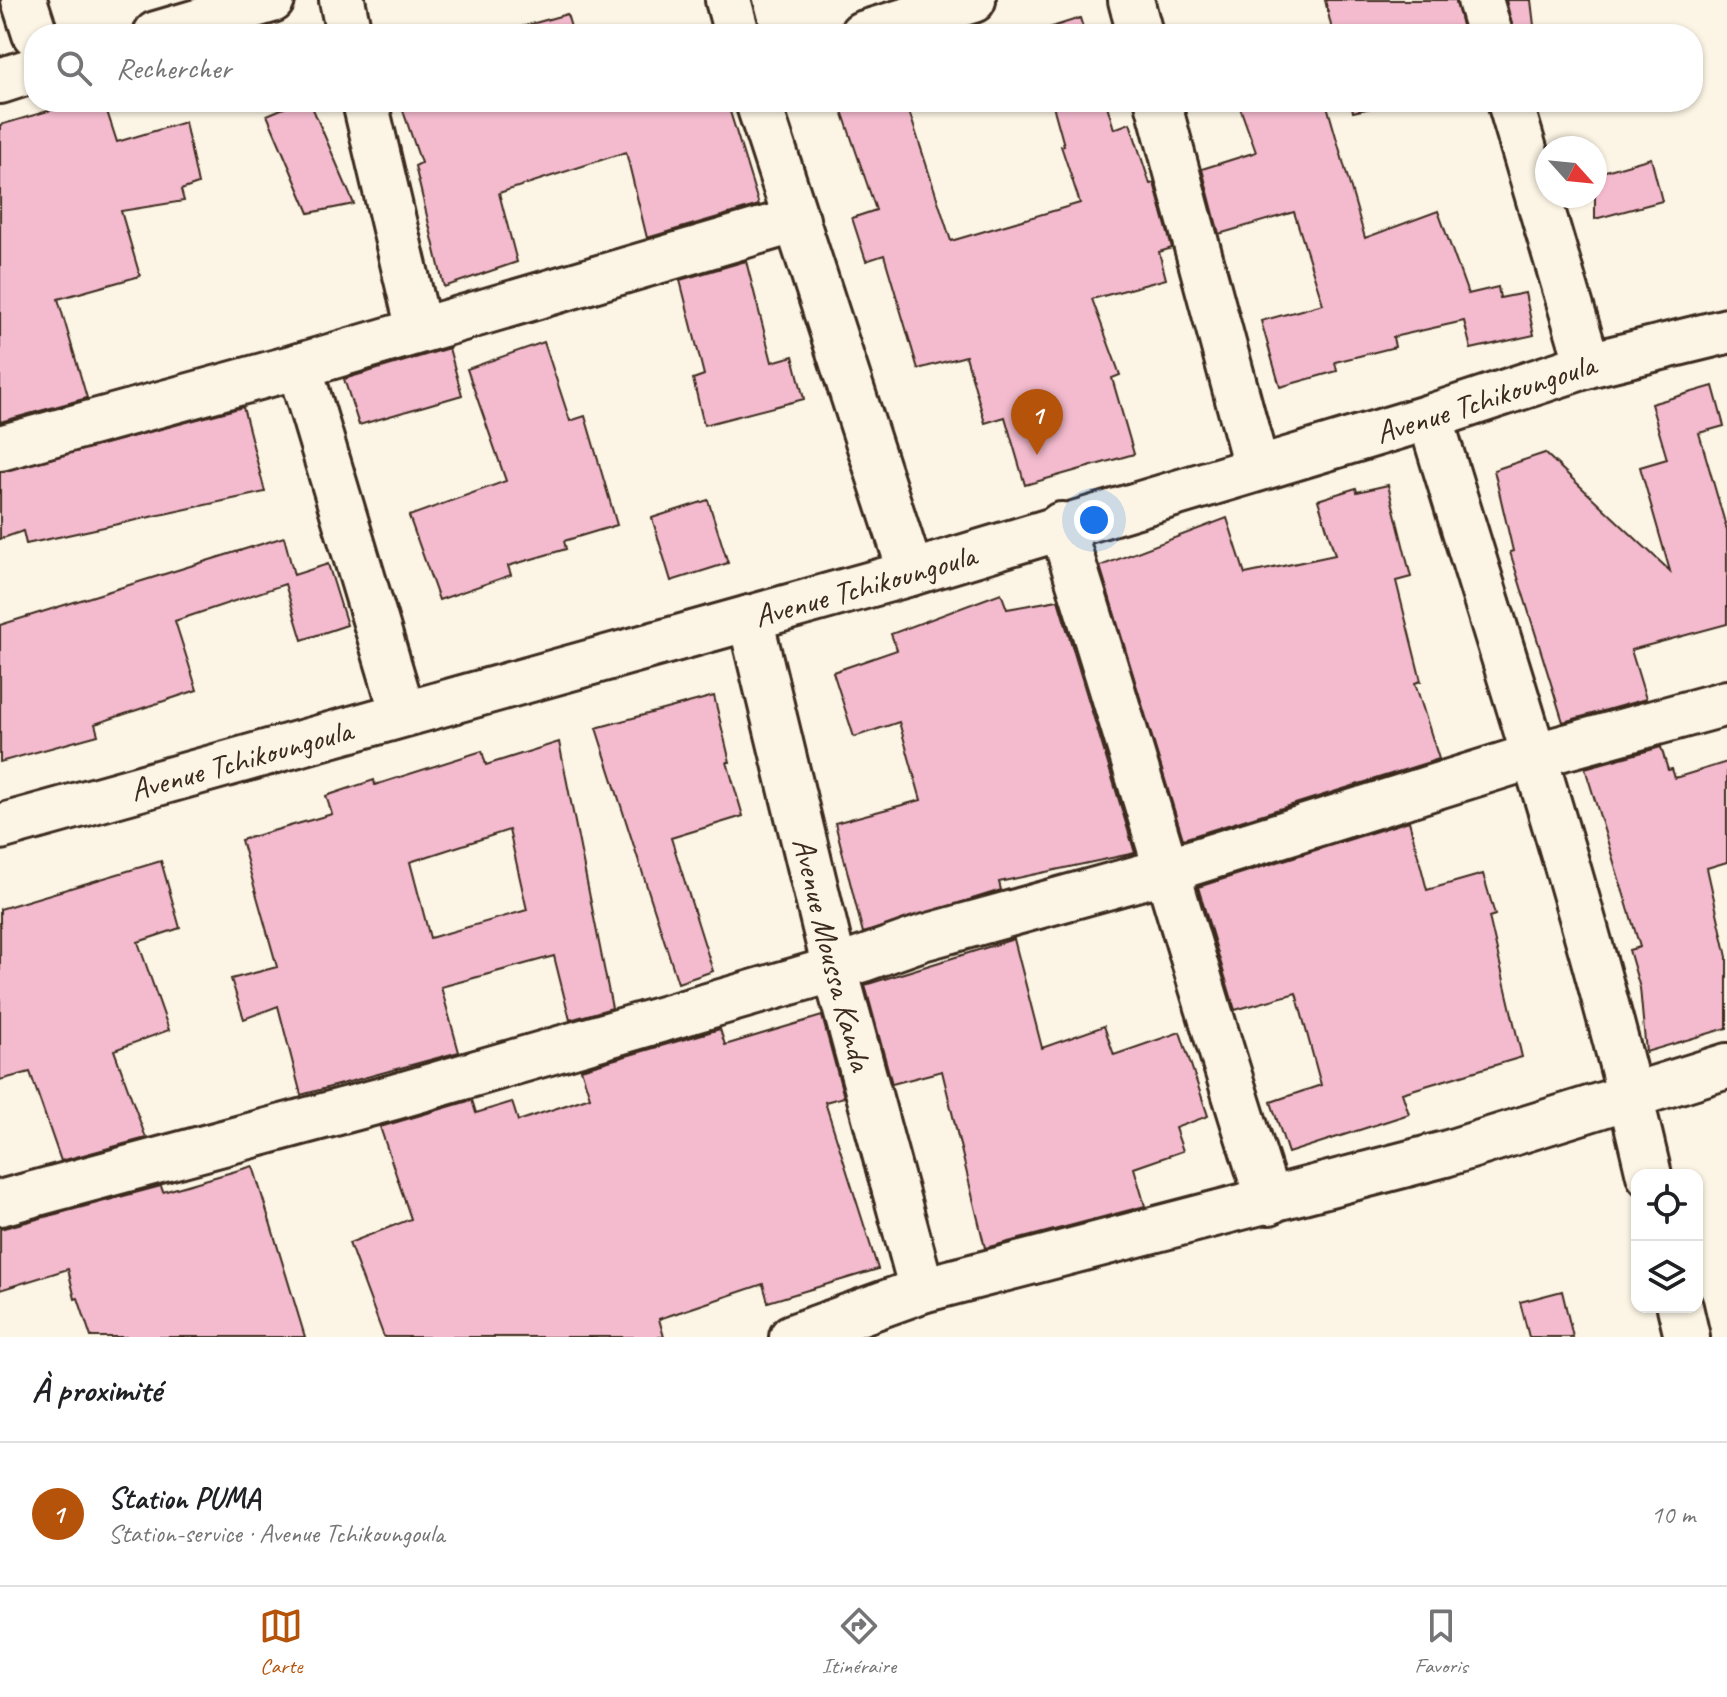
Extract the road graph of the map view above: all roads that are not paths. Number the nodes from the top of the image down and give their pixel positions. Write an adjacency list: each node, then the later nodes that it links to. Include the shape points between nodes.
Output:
1 (24, 0): 8 (street)
2 (272, 0): 9 (street)
3 (342, 0): 10 (street)
4 (728, 0): 11 (street)
5 (973, 0): 12 (street)
6 (1131, 0): 13 (street)
7 (1480, 0): 14 (street)
8 (32, 24)
9 (190, 24)
10 (347, 24)
11 (734, 24)
12 (895, 24)
13 (1137, 24)
14 (1487, 24)
15 (24, 73): 16 (street)
16 (0, 81)
17 (367, 112): 22 (street)
18 (761, 112): 21 (street)
19 (1161, 112): 28 (street)
20 (1513, 112): 24 (street)
21 (797, 220): 22 (street); 30 (street)
22 (419, 330): 25 (street)
23 (1727, 331): 24 (street, Avenue Tchikoungoula)
24 (1588, 365): 26 (street, Avenue Tchikoungoula)
25 (299, 366): 27 (street); 33 (street)
26 (1430, 417): 28 (street, Avenue Tchikoungoula); 34 (street)
27 (0, 448)
28 (1256, 466): 29 (street, Avenue Tchikoungoula)
29 (1061, 525): 30 (street, Avenue Tchikoungoula); 36 (street)
30 (911, 573): 31 (street, Avenue Tchikoungoula)
31 (750, 618): 33 (street, Avenue Tchikoungoula); 37 (street, Avenue Moussa Kanda)
32 (1727, 703): 34 (street)
33 (403, 713): 35 (street, Avenue Tchikoungoula)
34 (1533, 756): 36 (street); 39 (street)
35 (0, 827)
36 (1168, 870): 37 (street, via 922,938); 41 (street)
37 (835, 969): 42 (street, via 394,1097); 43 (street, Avenue Moussa Kanda)
38 (1727, 1066): 39 (street)
39 (1631, 1095): 40 (street); 41 (street)
40 (1648, 1169)
41 (1269, 1202): 43 (street)
42 (0, 1203)
43 (922, 1290): 45 (street)
44 (1681, 1313): 46 (street)
45 (792, 1337)
46 (1687, 1337)

